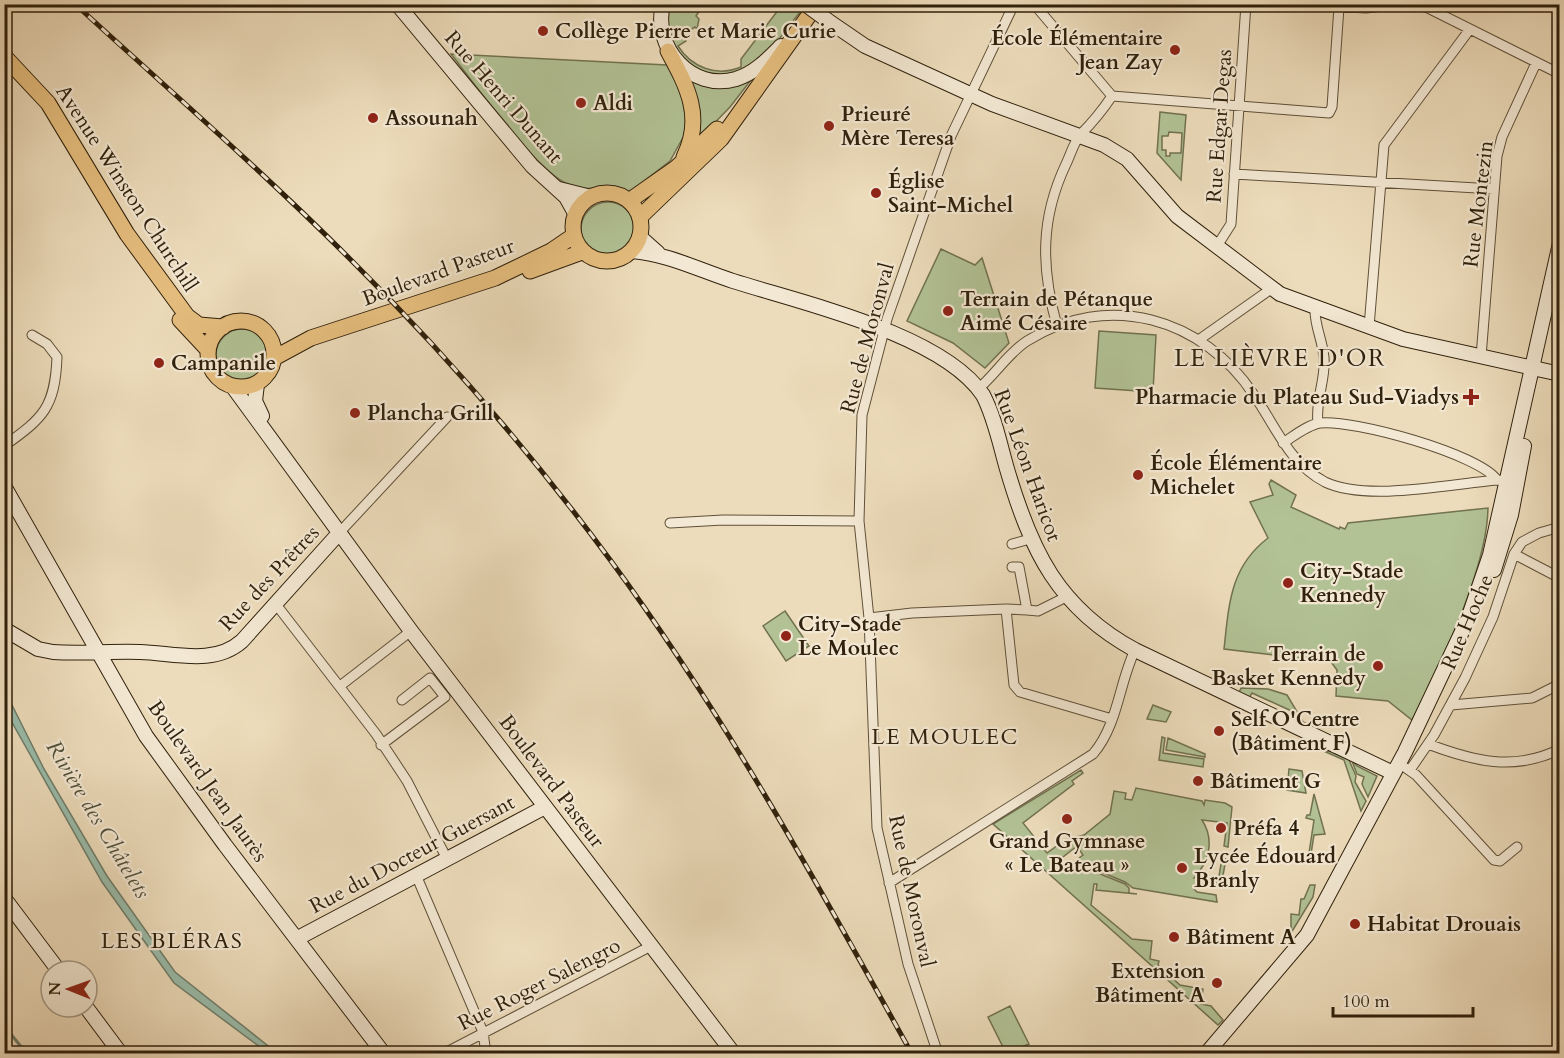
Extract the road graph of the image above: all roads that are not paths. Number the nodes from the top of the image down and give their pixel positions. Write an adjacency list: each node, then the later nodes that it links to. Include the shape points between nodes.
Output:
1 (397, 4): 26 (street, Rue Henri Dunant, via 525,157)
2 (663, 4): 14 (street, via 660,27)
3 (808, 4): 13 (main road); 19 (street, bridge, via 827,20 927,66)
4 (817, 4): 31 (main road, via 721,138)
5 (1014, 4): 19 (street, Rue de Moronval)
6 (1034, 4): 20 (street)
7 (1246, 4): 21 (street, Rue Edgar Degas)
8 (1295, 4): 11 (street)
9 (1401, 4): 11 (street)
10 (1420, 4): 12 (street)
11 (1339, 7): 21 (street, via 1329,113)
12 (1470, 29): 16 (street); 25 (street, via 1387,138)
13 (781, 45): 14 (street, via 751,72 722,81 691,72); 23 (main road, via 729,116)
14 (668, 51): 23 (main road, via 694,111 692,136)
15 (4, 56): 44 (main road, Avenue Winston Churchill, via 48,103 127,234 187,316 199,325)
16 (1536, 63): 18 (street); 27 (street, Rue Montezin, via 1502,137)
17 (4, 65): 51 (main road, Avenue Winston Churchill, via 53,122 141,269)
18 (1560, 74)
19 (971, 95): 22 (street); 46 (street, Rue de Moronval, via 951,136)
20 (1112, 96): 21 (street); 22 (street)
21 (1237, 106): 24 (street, Rue Edgar Degas)
22 (1079, 137): 35 (street, via 1104,145 1127,159 1177,216); 43 (street, via 1058,183 1046,226 1045,272)
23 (676, 168): 29 (main road)
24 (1234, 174): 25 (street); 35 (street, Rue Edgar Degas, via 1231,224)
25 (1381, 184): 27 (street); 45 (street)
26 (557, 188): 28 (street); 30 (street, Rue Henri Dunant)
27 (1494, 189): 52 (street, Rue Montezin)
28 (591, 197): 29 (main road, via 611,193); 30 (main road)
29 (630, 201): 31 (main road)
30 (575, 213): 32 (main road)
31 (640, 217): 33 (main road)
32 (573, 236): 37 (main road); 39 (main road, Boulevard Pasteur, via 551,252)
33 (640, 237): 36 (main road); 38 (street, Rue Léon Haricot)
34 (1560, 243): 54 (street)
35 (1217, 246): 41 (street)
36 (632, 251): 37 (main road, via 623,258 602,262); 38 (street, Rue Léon Haricot)
37 (582, 252): 39 (main road, via 537,269)
38 (658, 254): 46 (street, Rue Léon Haricot)
39 (495, 278): 49 (main road, Boulevard Pasteur)
40 (1560, 280): 54 (street)
41 (1271, 289): 42 (street); 50 (street)
42 (1315, 308): 45 (street); 60 (street, via 1324,360 1316,406)
43 (1057, 326): 50 (street, via 1094,317 1139,316 1169,323); 58 (street, via 1018,348)
44 (223, 327): 48 (main road, via 238,321 249,322); 51 (main road)
45 (1369, 327): 52 (street)
46 (884, 330): 58 (street, Rue Léon Haricot, via 935,354); 65 (street, Rue de Moronval, via 861,415)
47 (32, 335): 62 (street, via 48,344 57,357 48,406 35,424)
48 (270, 338): 49 (main road); 53 (main road)
49 (311, 338): 53 (main road)
50 (1200, 339): 61 (street, via 1242,377)
51 (208, 350): 57 (main road, via 214,373)
52 (1481, 357): 54 (street)
53 (274, 358): 56 (main road, via 269,373)
54 (1537, 369): 55 (street); 63 (street)
55 (1560, 374)
56 (257, 384): 57 (main road); 68 (street, via 258,408 310,479)
57 (233, 387): 68 (street)
58 (978, 388): 69 (street, Rue Léon Haricot, via 989,409)
59 (447, 417): 68 (street, Rue des Prêtres)
60 (1318, 423): 61 (street); 63 (street, via 1369,427 1455,455)
61 (1283, 443): 63 (street, via 1310,472 1332,485 1355,491)
62 (4, 446)
63 (1507, 480): 92 (street, via 1490,555 1468,619)
64 (4, 486): 84 (street, Boulevard Jean Jaurès)
65 (859, 522): 66 (street); 80 (street, Rue de Moronval)
66 (670, 523)
67 (1560, 526): 71 (street, Rue Hoche, via 1522,542)
68 (340, 532): 77 (street, Rue des Prêtres); 82 (street, Boulevard Pasteur)
69 (1030, 539): 70 (street); 76 (street, Rue Léon Haricot)
70 (1012, 544)
71 (1514, 554): 74 (street); 88 (street, Rue Hoche, via 1493,617)
72 (1012, 567): 79 (street, via 1019,567 1023,575)
73 (1560, 568): 74 (street)
74 (1549, 572): 75 (street)
75 (1560, 578)
76 (1066, 597): 79 (street, via 1038,611); 83 (street, Rue Léon Haricot, via 1098,628)
77 (275, 603): 84 (street, Rue des Prêtres, via 242,641 226,652 205,656); 86 (street)
78 (1006, 609): 79 (street); 80 (street); 89 (street, via 1014,685 1020,692)
79 (1027, 610)
80 (869, 618): 100 (street, Rue de Moronval, via 877,828)
81 (4, 629): 84 (street, Rue des Prêtres, via 44,651)
82 (411, 631): 86 (street); 96 (street, Boulevard Pasteur)
83 (1135, 650): 89 (street); 94 (street, Rue Léon Haricot)
84 (101, 653): 102 (street, Boulevard Jean Jaurès, via 146,736)
85 (1560, 684): 88 (street, via 1532,698)
86 (340, 686): 90 (street)
87 (402, 700): 90 (street, via 430,678 445,697)
88 (1451, 705): 91 (street, Rue Hoche)
89 (1112, 719): 100 (street, via 1091,756)
90 (381, 745): 98 (street, via 407,781)
91 (1425, 747): 92 (street, via 1414,754); 93 (street, via 1494,763 1524,762); 95 (street, Rue Hoche)
92 (1406, 749): 94 (street, via 1383,760); 95 (street)
93 (1560, 749)
94 (1364, 758): 95 (street, Rue Léon Haricot)
95 (1400, 770): 97 (street, via 1494,860 1501,860); 113 (street, via 1301,944)
96 (545, 807): 98 (street, Rue du Docteur Guersant); 103 (street, Boulevard Pasteur)
97 (1517, 847)
98 (447, 859): 99 (street, Rue du Docteur Guersant)
99 (416, 875): 102 (street, Rue du Docteur Guersant); 106 (street)
100 (889, 883): 112 (street, Rue de Moronval, via 918,1001)
101 (4, 898): 104 (street)
102 (298, 938): 109 (street, Boulevard Jean Jaurès)
103 (651, 946): 106 (street, Rue Roger Salengro); 107 (street, Boulevard Pasteur)
104 (50, 959)
105 (95, 1019): 108 (street)
106 (483, 1032): 110 (street, Rue Roger Salengro); 111 (street)
107 (730, 1052)
108 (121, 1053)
109 (384, 1053)
110 (443, 1053)
111 (486, 1053)
112 (938, 1053)
113 (1206, 1053)

